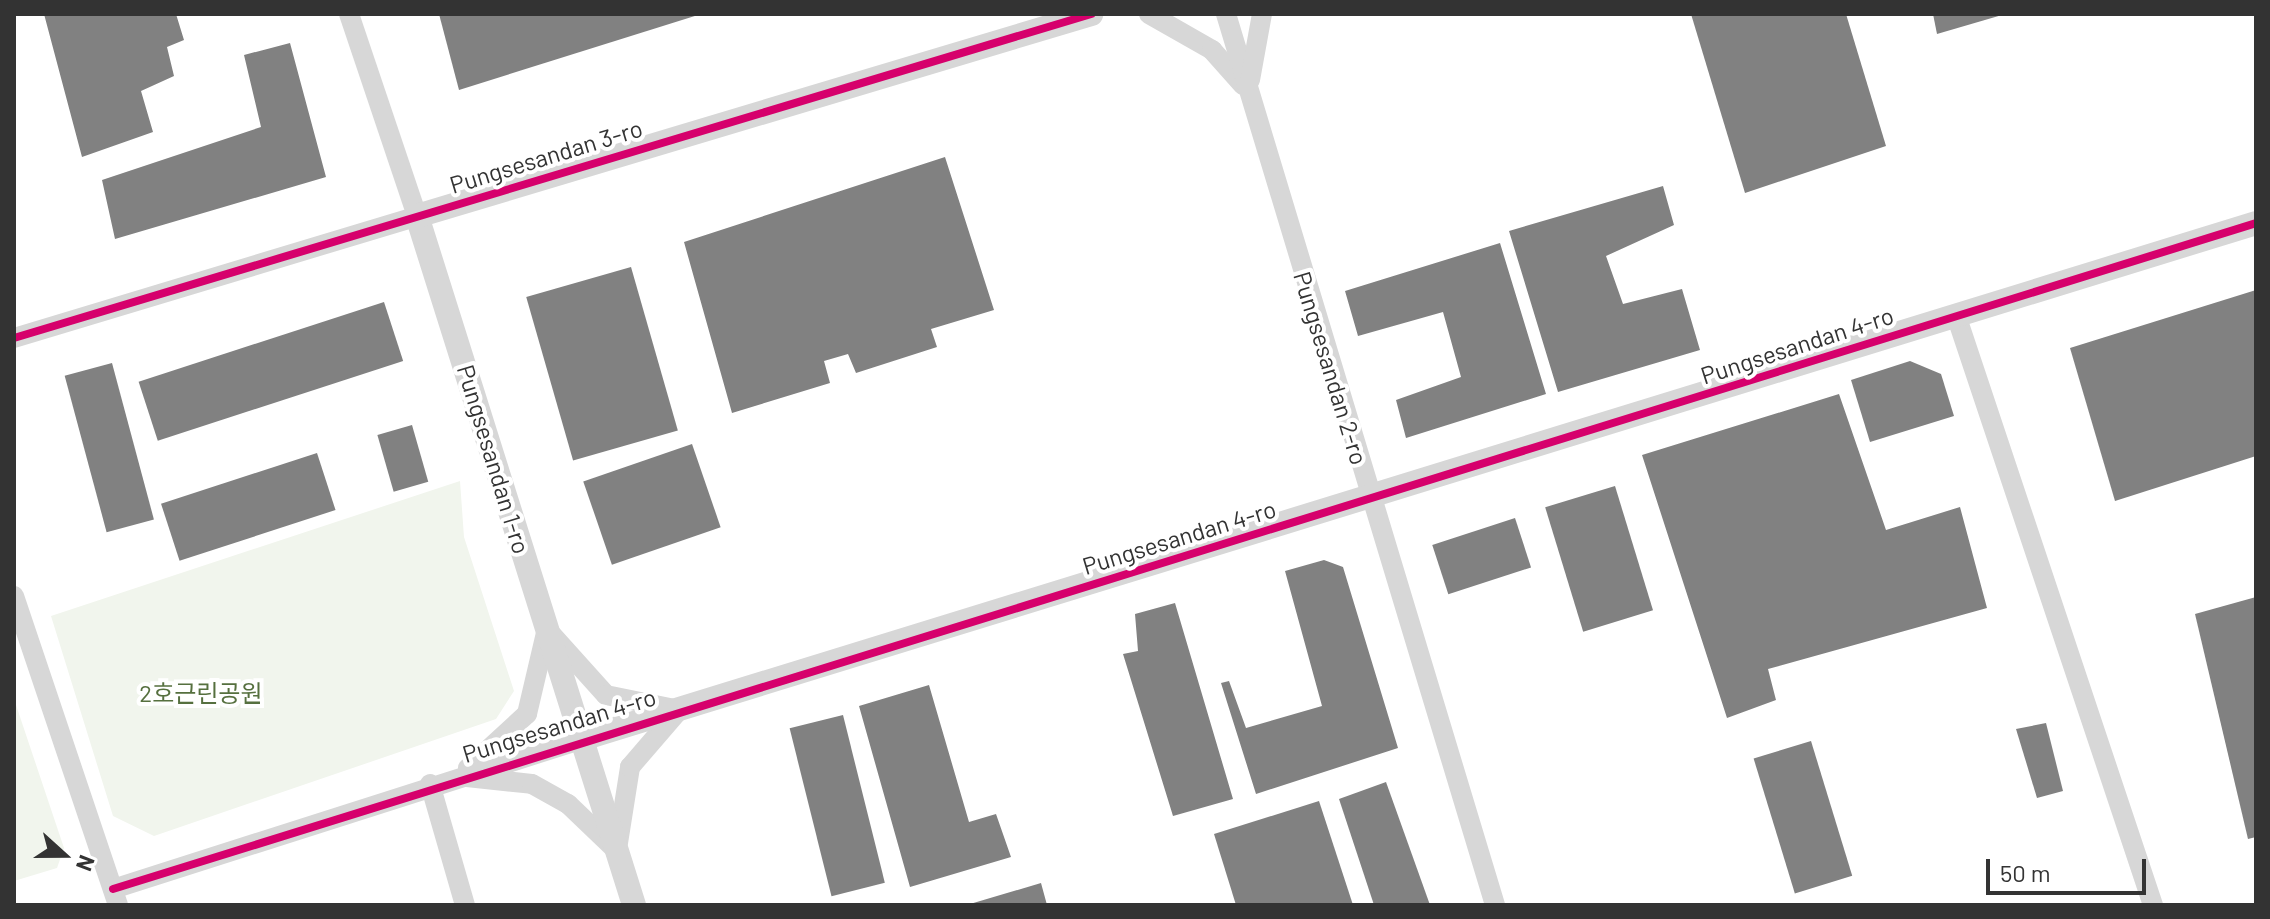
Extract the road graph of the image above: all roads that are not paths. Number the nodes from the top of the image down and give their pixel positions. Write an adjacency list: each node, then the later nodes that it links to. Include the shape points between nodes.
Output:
1 (349, 14): 7 (street, Pungsesandan 1-ro)
2 (1091, 14): 7 (street, Pungsesandan 3-ro)
3 (1149, 14): 6 (street, via 1212,50)
4 (1226, 14): 6 (street, Pungsesandan 2-ro)
5 (1262, 14): 6 (street)
6 (1248, 92): 11 (street, Pungsesandan 2-ro)
7 (417, 216): 10 (street, Pungsesandan 3-ro); 14 (street, Pungsesandan 1-ro)
8 (2256, 223): 9 (street, Pungsesandan 4-ro)
9 (1956, 315): 11 (street, Pungsesandan 4-ro); 24 (street)
10 (14, 338)
11 (1370, 500): 15 (street, Pungsesandan 4-ro); 23 (street, Pungsesandan 2-ro)
12 (14, 596): 13 (street)
13 (20, 626): 20 (street)
14 (547, 629): 15 (street, via 606,695); 16 (street, Pungsesandan 1-ro); 17 (street, via 527,714)
15 (679, 710): 16 (street, Pungsesandan 4-ro); 19 (street, via 630,767 620,792)
16 (582, 739): 17 (street, Pungsesandan 4-ro); 19 (street, Pungsesandan 1-ro)
17 (459, 776): 18 (street, Pungsesandan 4-ro); 19 (street, via 532,784 568,804)
18 (430, 784): 20 (street, Pungsesandan 4-ro); 21 (street)
19 (617, 851): 22 (street, Pungsesandan 1-ro)
20 (115, 897)
21 (465, 905)
22 (634, 905)
23 (1495, 905)
24 (2153, 905)

